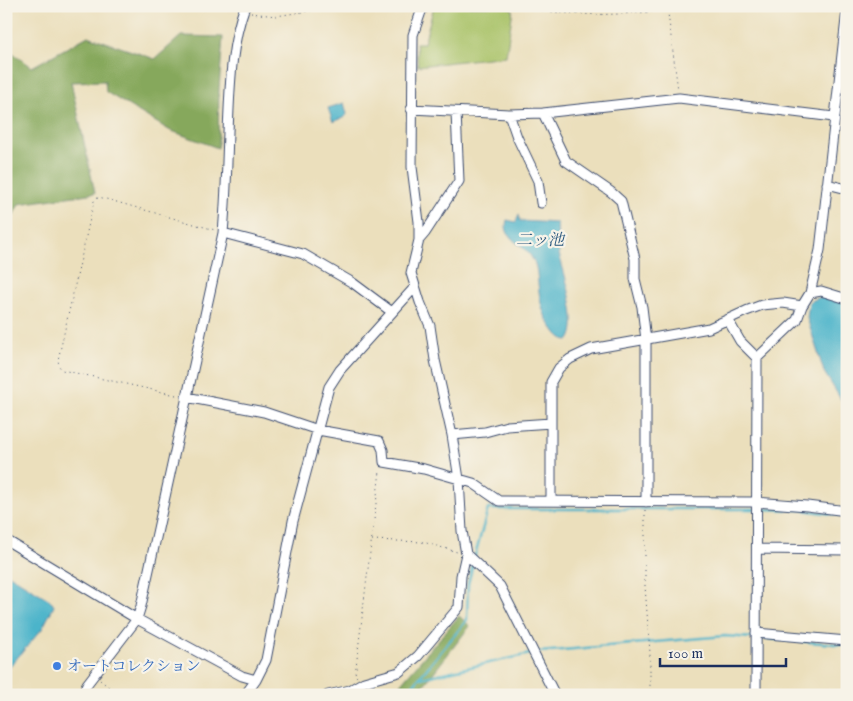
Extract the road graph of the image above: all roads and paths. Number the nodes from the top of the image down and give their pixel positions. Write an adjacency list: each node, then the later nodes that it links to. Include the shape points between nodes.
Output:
1 (342, 6): 5 (path, via 276,16)
2 (423, 6): 9 (street, via 413,36)
3 (517, 6): 6 (path, via 569,14 637,14)
4 (667, 6): 6 (path)
5 (244, 9): 17 (street, via 231,72)
6 (668, 10): 8 (path)
7 (847, 10): 13 (street)
8 (679, 98): 12 (street); 13 (street)
9 (411, 109): 10 (street); 18 (street, via 412,167)
10 (456, 112): 11 (street); 18 (street, via 459,181)
11 (509, 114): 12 (street); 16 (street, via 538,181)
12 (543, 114): 25 (street, via 566,161 621,200 635,259 635,279)
13 (834, 117): 14 (street)
14 (827, 184): 15 (street); 20 (street, via 820,250)
15 (847, 189)
16 (541, 203)
17 (223, 232): 23 (street, via 303,254 353,283); 27 (street); 27 (path, via 99,197 94,201 58,360 62,370)
18 (419, 240): 19 (street, via 411,273)
19 (415, 287): 23 (street); 30 (street, via 430,326)
20 (810, 293): 21 (street, via 821,291); 22 (street)
21 (847, 299)
22 (802, 306): 24 (street, via 783,302 762,305); 26 (street, via 797,320)
23 (392, 312): 29 (street, via 340,370 329,387)
24 (728, 320): 25 (street, via 710,328); 26 (street, via 740,341)
25 (646, 340): 28 (street, via 591,350 570,358 551,382); 34 (street)
26 (757, 358): 35 (street)
27 (186, 397): 29 (street, via 264,412); 42 (street)
28 (550, 423): 30 (street); 33 (street)
29 (318, 430): 31 (street, via 380,441); 46 (street, via 293,522 266,660)
30 (452, 435): 32 (street)
31 (384, 462): 32 (street, via 424,468); 38 (path, via 380,466)
32 (459, 479): 33 (street, via 473,483 499,501); 41 (street)
33 (552, 500): 34 (street)
34 (646, 502): 35 (street); 55 (path, via 644,586)
35 (755, 502): 36 (street); 39 (street)
36 (847, 511)
37 (6, 540): 42 (street)
38 (371, 540): 41 (path, via 423,542); 47 (path, via 355,675)
39 (757, 549): 40 (street); 43 (street)
40 (847, 550)
41 (466, 554): 47 (street, via 459,607 418,656 399,672); 54 (street, via 500,586)
42 (137, 620): 45 (street); 46 (street, via 242,676)
43 (756, 633): 44 (street); 56 (street)
44 (847, 640)
45 (94, 676): 51 (street); 52 (path)
46 (256, 680): 48 (street)
47 (364, 682): 53 (street, via 350,690)
48 (248, 694)
49 (14, 695): 50 (path)
50 (22, 695)
51 (82, 695)
52 (119, 695)
53 (328, 695)
54 (555, 695)
55 (650, 695)
56 (756, 695)

